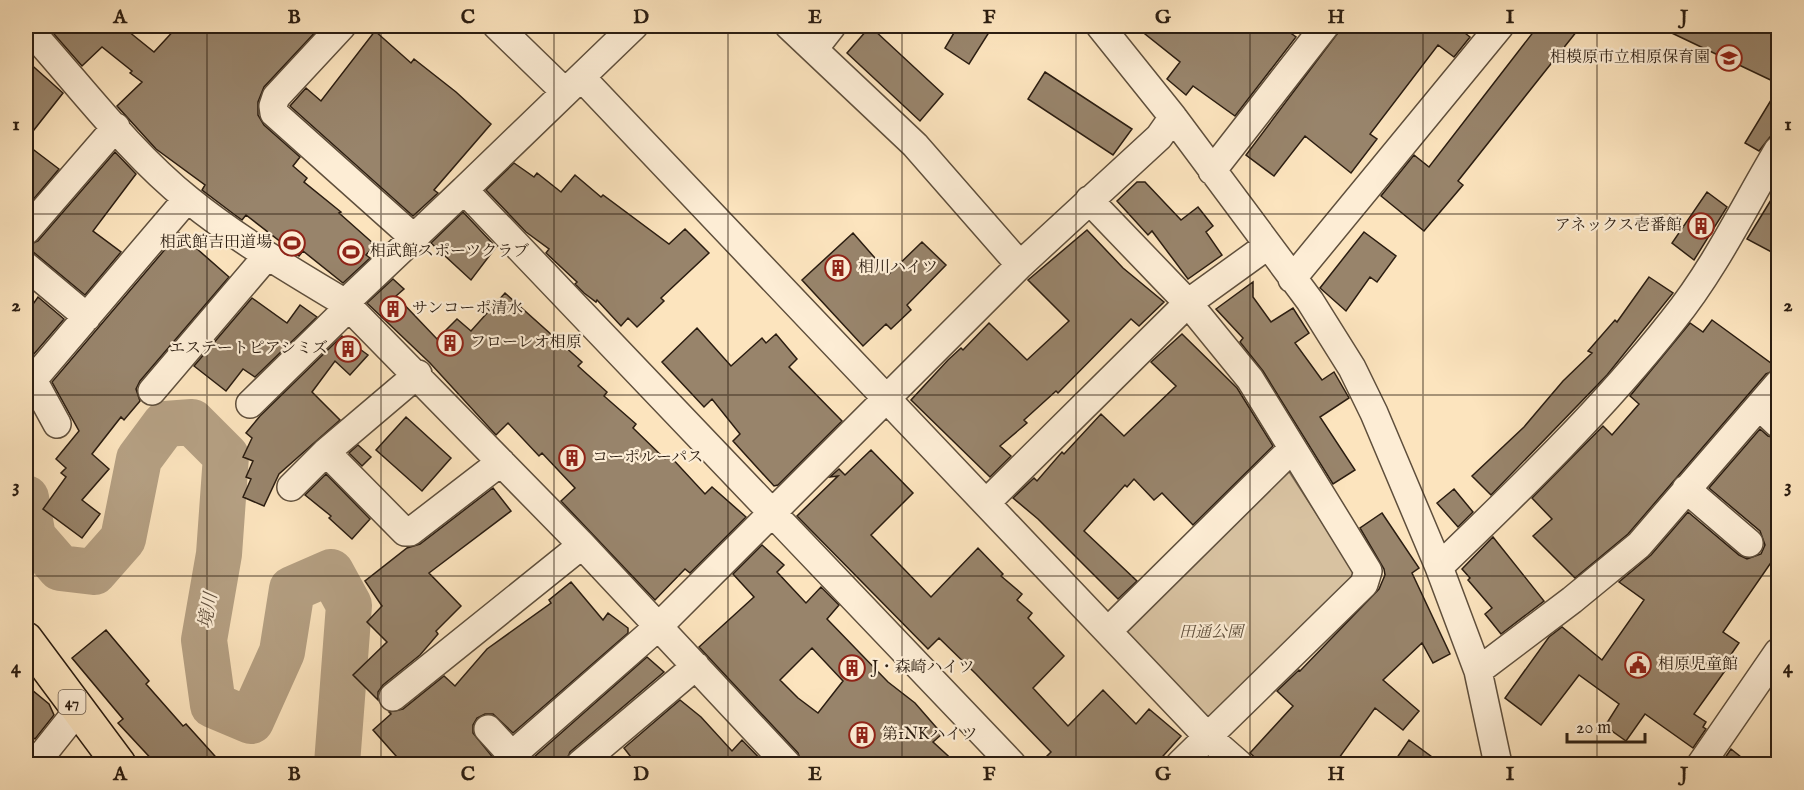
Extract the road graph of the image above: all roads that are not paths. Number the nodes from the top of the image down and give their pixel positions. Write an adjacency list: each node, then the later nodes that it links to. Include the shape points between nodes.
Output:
1 (497, 26): 11 (street)
2 (634, 26): 11 (street)
3 (789, 26): 10 (street)
4 (832, 26): 10 (street)
5 (1100, 26): 12 (street)
6 (1325, 26): 15 (street)
7 (1500, 26): 25 (street)
8 (336, 27): 20 (street, via 276,97 274,113)
9 (31, 28): 13 (street)
10 (814, 50): 23 (street, via 915,145)
11 (573, 84): 16 (street); 33 (street)
12 (1173, 117): 15 (street); 18 (street, via 1159,137)
13 (116, 128): 17 (street); 19 (street)
14 (1779, 150): 47 (street, via 1720,251 1674,319 1610,396)
15 (1212, 171): 21 (street)
16 (464, 190): 20 (street); 44 (street)
17 (187, 199): 22 (street); 28 (street)
18 (1089, 200): 23 (street); 26 (street)
19 (26, 231)
20 (414, 238): 27 (street)
21 (1267, 246): 25 (street); 26 (street)
22 (267, 256): 27 (street); 32 (street)
23 (1020, 265): 33 (street)
24 (26, 266): 28 (street)
25 (1292, 279): 47 (street, via 1352,368)
26 (1188, 303): 38 (street, via 1250,379); 43 (street)
27 (348, 305): 29 (street); 34 (street)
28 (87, 317): 31 (street)
29 (418, 374): 39 (street); 40 (street)
30 (1779, 384): 35 (street)
31 (28, 386): 36 (street)
32 (152, 391)
33 (887, 398): 43 (street); 44 (street)
34 (250, 404)
35 (1758, 406): 37 (street); 42 (street)
36 (57, 424)
37 (1779, 424)
38 (1291, 450): 49 (street); 57 (street, via 1365,564 1368,578)
39 (326, 452): 40 (street, via 405,532); 41 (street)
40 (501, 462): 46 (street)
41 (291, 487)
42 (1686, 489): 45 (street); 53 (street, via 1639,545)
43 (986, 502): 49 (street)
44 (772, 512): 48 (street); 63 (street)
45 (1749, 543)
46 (582, 545): 48 (street); 54 (street)
47 (1439, 567): 53 (street)
48 (659, 626): 52 (street); 58 (street)
49 (1108, 631): 57 (street)
50 (26, 639): 55 (main road, 47)
51 (1779, 652): 67 (street)
52 (696, 666): 61 (street); 62 (street)
53 (1478, 671): 66 (street)
54 (393, 697)
55 (78, 710): 59 (street); 60 (main road, 47)
56 (488, 729): 58 (street)
57 (1208, 737): 64 (street); 65 (street)
58 (516, 760)
59 (35, 765)
60 (119, 765)
61 (580, 765)
62 (787, 765)
63 (1012, 765)
64 (1180, 765)
65 (1239, 765)
66 (1498, 765)
67 (1701, 765)

